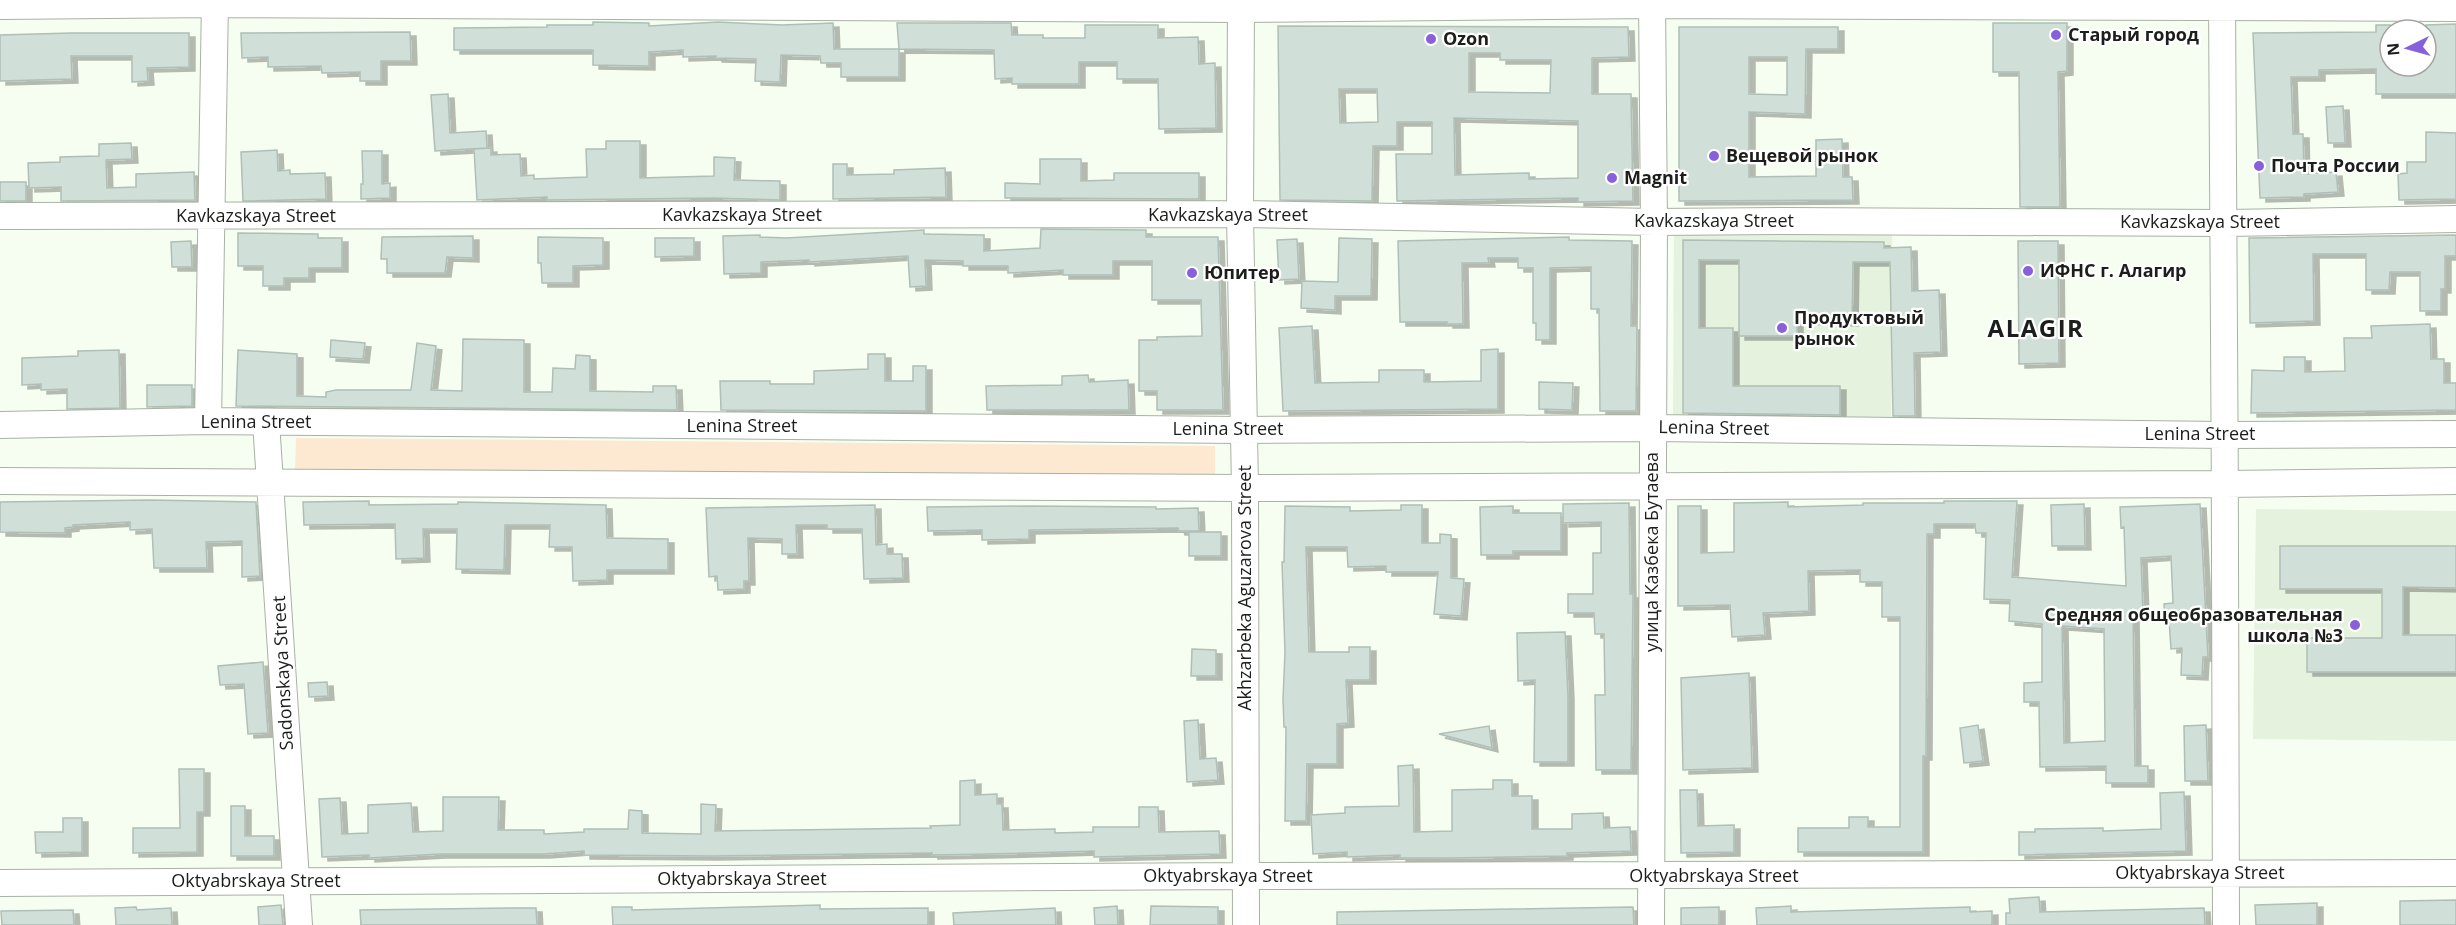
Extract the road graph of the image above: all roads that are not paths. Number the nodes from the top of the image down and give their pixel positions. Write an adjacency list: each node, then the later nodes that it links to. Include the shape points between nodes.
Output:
1 (215, 2): 3 (street); 6 (street); 10 (street)
2 (1652, 3): 4 (street); 5 (street); 12 (street, улица Казбека Бутаева)
3 (709, 4): 5 (street)
4 (2222, 4): 7 (street); 13 (street)
5 (1240, 5): 8 (street, Akhzarbeka Aguzarova Street)
6 (0, 6)
7 (2456, 8)
8 (1240, 214): 10 (street, Kavkazskaya Street); 12 (street, Kavkazskaya Street); 18 (street, Akhzarbeka Aguzarova Street)
9 (0, 216): 10 (street, Kavkazskaya Street)
10 (212, 216): 14 (street)
11 (2456, 219): 13 (street, Kavkazskaya Street)
12 (1654, 222): 13 (street, Kavkazskaya Street); 17 (street, улица Казбека Бутаева)
13 (2226, 223): 20 (street)
14 (208, 421): 15 (street, Lenina Street); 16 (street, Lenina Street)
15 (266, 422): 18 (street, Lenina Street); 23 (street, Sadonskaya Street)
16 (0, 425)
17 (1653, 428): 18 (street, Lenina Street); 20 (street, Lenina Street); 25 (street, улица Казбека Бутаева)
18 (1244, 430): 26 (street, Akhzarbeka Aguzarova Street)
19 (2456, 434): 20 (street, Lenina Street)
20 (2224, 435): 24 (street)
21 (0, 481): 23 (street)
22 (2456, 481): 24 (street)
23 (272, 483): 26 (street); 31 (street, Sadonskaya Street)
24 (2224, 484): 25 (street); 27 (street)
25 (1653, 485): 26 (street); 30 (street, улица Казбека Бутаева)
26 (1245, 488): 29 (street, Akhzarbeka Aguzarova Street)
27 (2226, 873): 28 (street, Oktyabrskaya Street); 30 (street, Oktyabrskaya Street); 36 (street)
28 (2456, 873)
29 (1246, 876): 30 (street, Oktyabrskaya Street); 31 (street, Oktyabrskaya Street); 34 (street, Akhzarbeka Aguzarova Street)
30 (1650, 876): 35 (street, улица Казбека Бутаева)
31 (296, 881): 32 (street, Oktyabrskaya Street); 33 (street, Sadonskaya Street)
32 (0, 883)
33 (299, 925)
34 (1246, 925)
35 (1651, 925)
36 (2226, 925)

